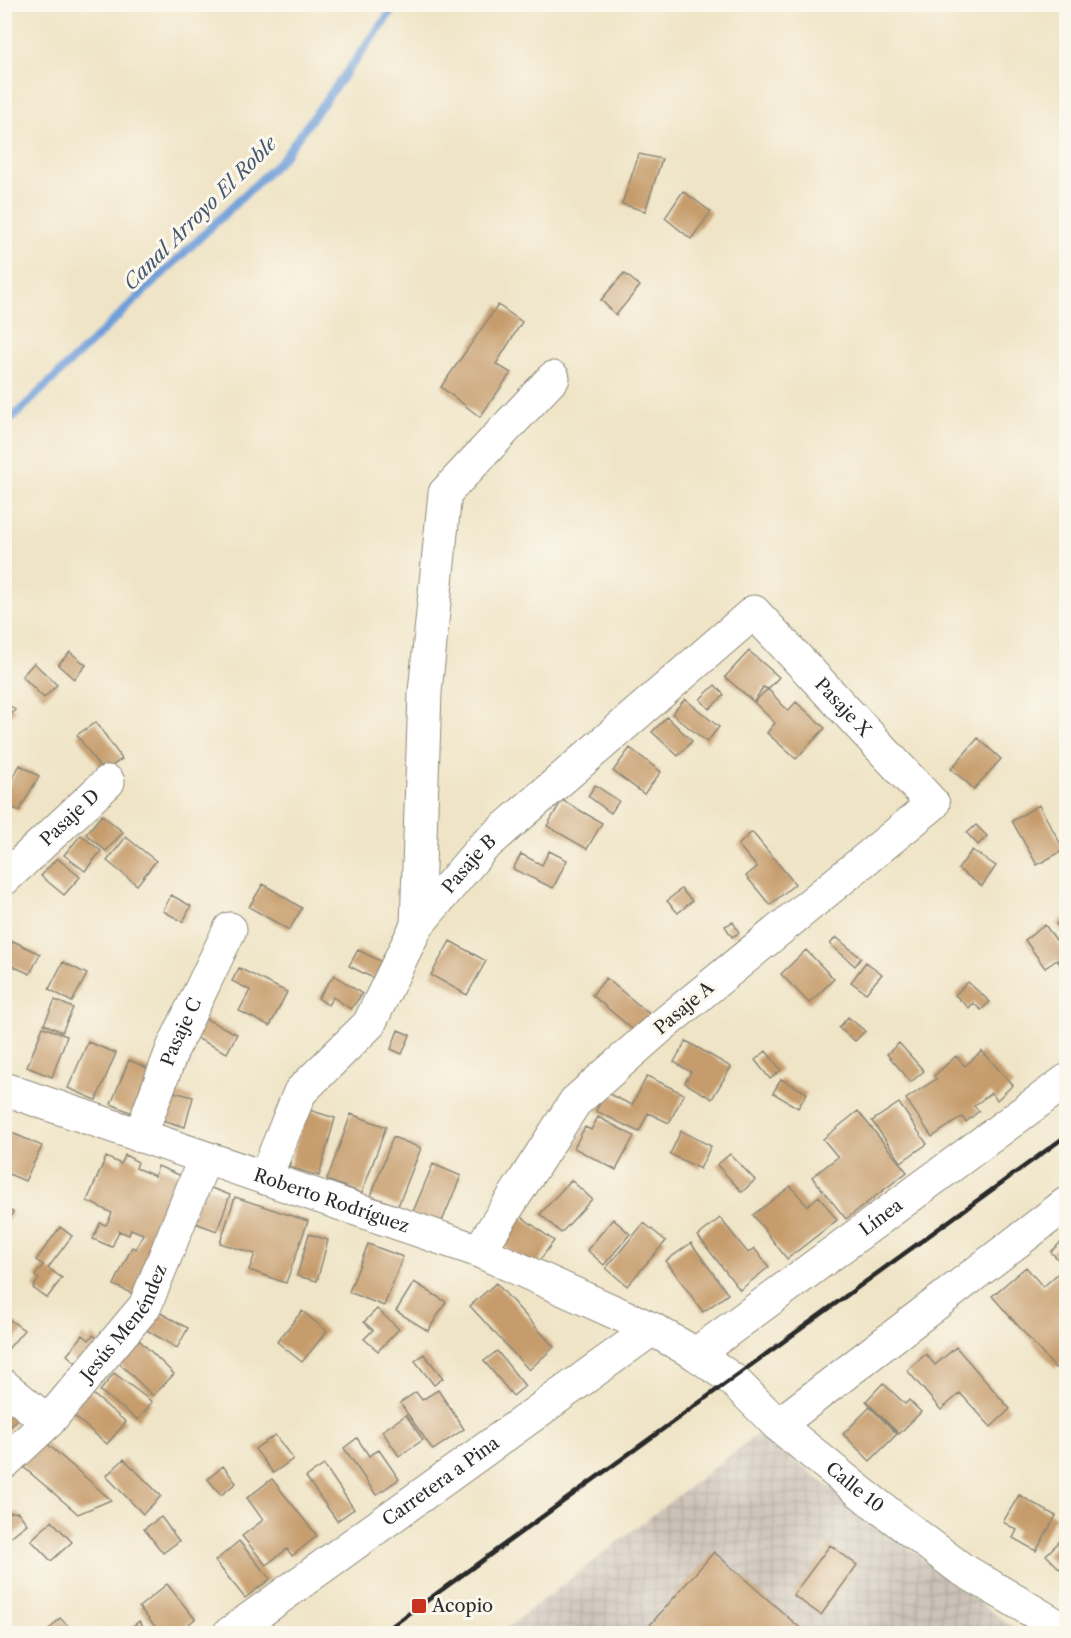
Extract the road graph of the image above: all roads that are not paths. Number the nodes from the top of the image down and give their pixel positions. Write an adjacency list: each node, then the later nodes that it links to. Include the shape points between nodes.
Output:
1 (553, 378): 6 (street, via 445,493 424,692)
2 (754, 612): 4 (street, Pasaje X); 6 (street, Pasaje B, via 482,848)
3 (108, 782): 5 (street, Pasaje D)
4 (933, 804): 14 (street, Pasaje A, via 659,1028 576,1102)
5 (4, 879)
6 (417, 925): 12 (street, Pasaje B, via 369,1024 300,1092)
7 (230, 929): 10 (street, Pasaje C, via 173,1048)
8 (1066, 1081): 16 (street, Línea)
9 (4, 1089): 10 (street, Roberto Rodríguez)
10 (140, 1136): 11 (street, Roberto Rodríguez)
11 (205, 1158): 12 (street, Roberto Rodríguez); 18 (street, Jesús Menéndez, via 145,1306)
12 (265, 1178): 14 (street, Roberto Rodríguez)
13 (1066, 1204): 19 (street)
14 (479, 1251): 15 (street, Roberto Rodríguez)
15 (652, 1329): 16 (street, Calle 10); 22 (street, Carretera a Pina)
16 (696, 1354): 19 (street, Calle 10, via 733,1380)
17 (4, 1386): 18 (street)
18 (48, 1422): 20 (street, Jesús Menéndez)
19 (778, 1425): 21 (street, Calle 10, via 960,1568)
20 (4, 1463)
21 (1066, 1631)
22 (229, 1634)

